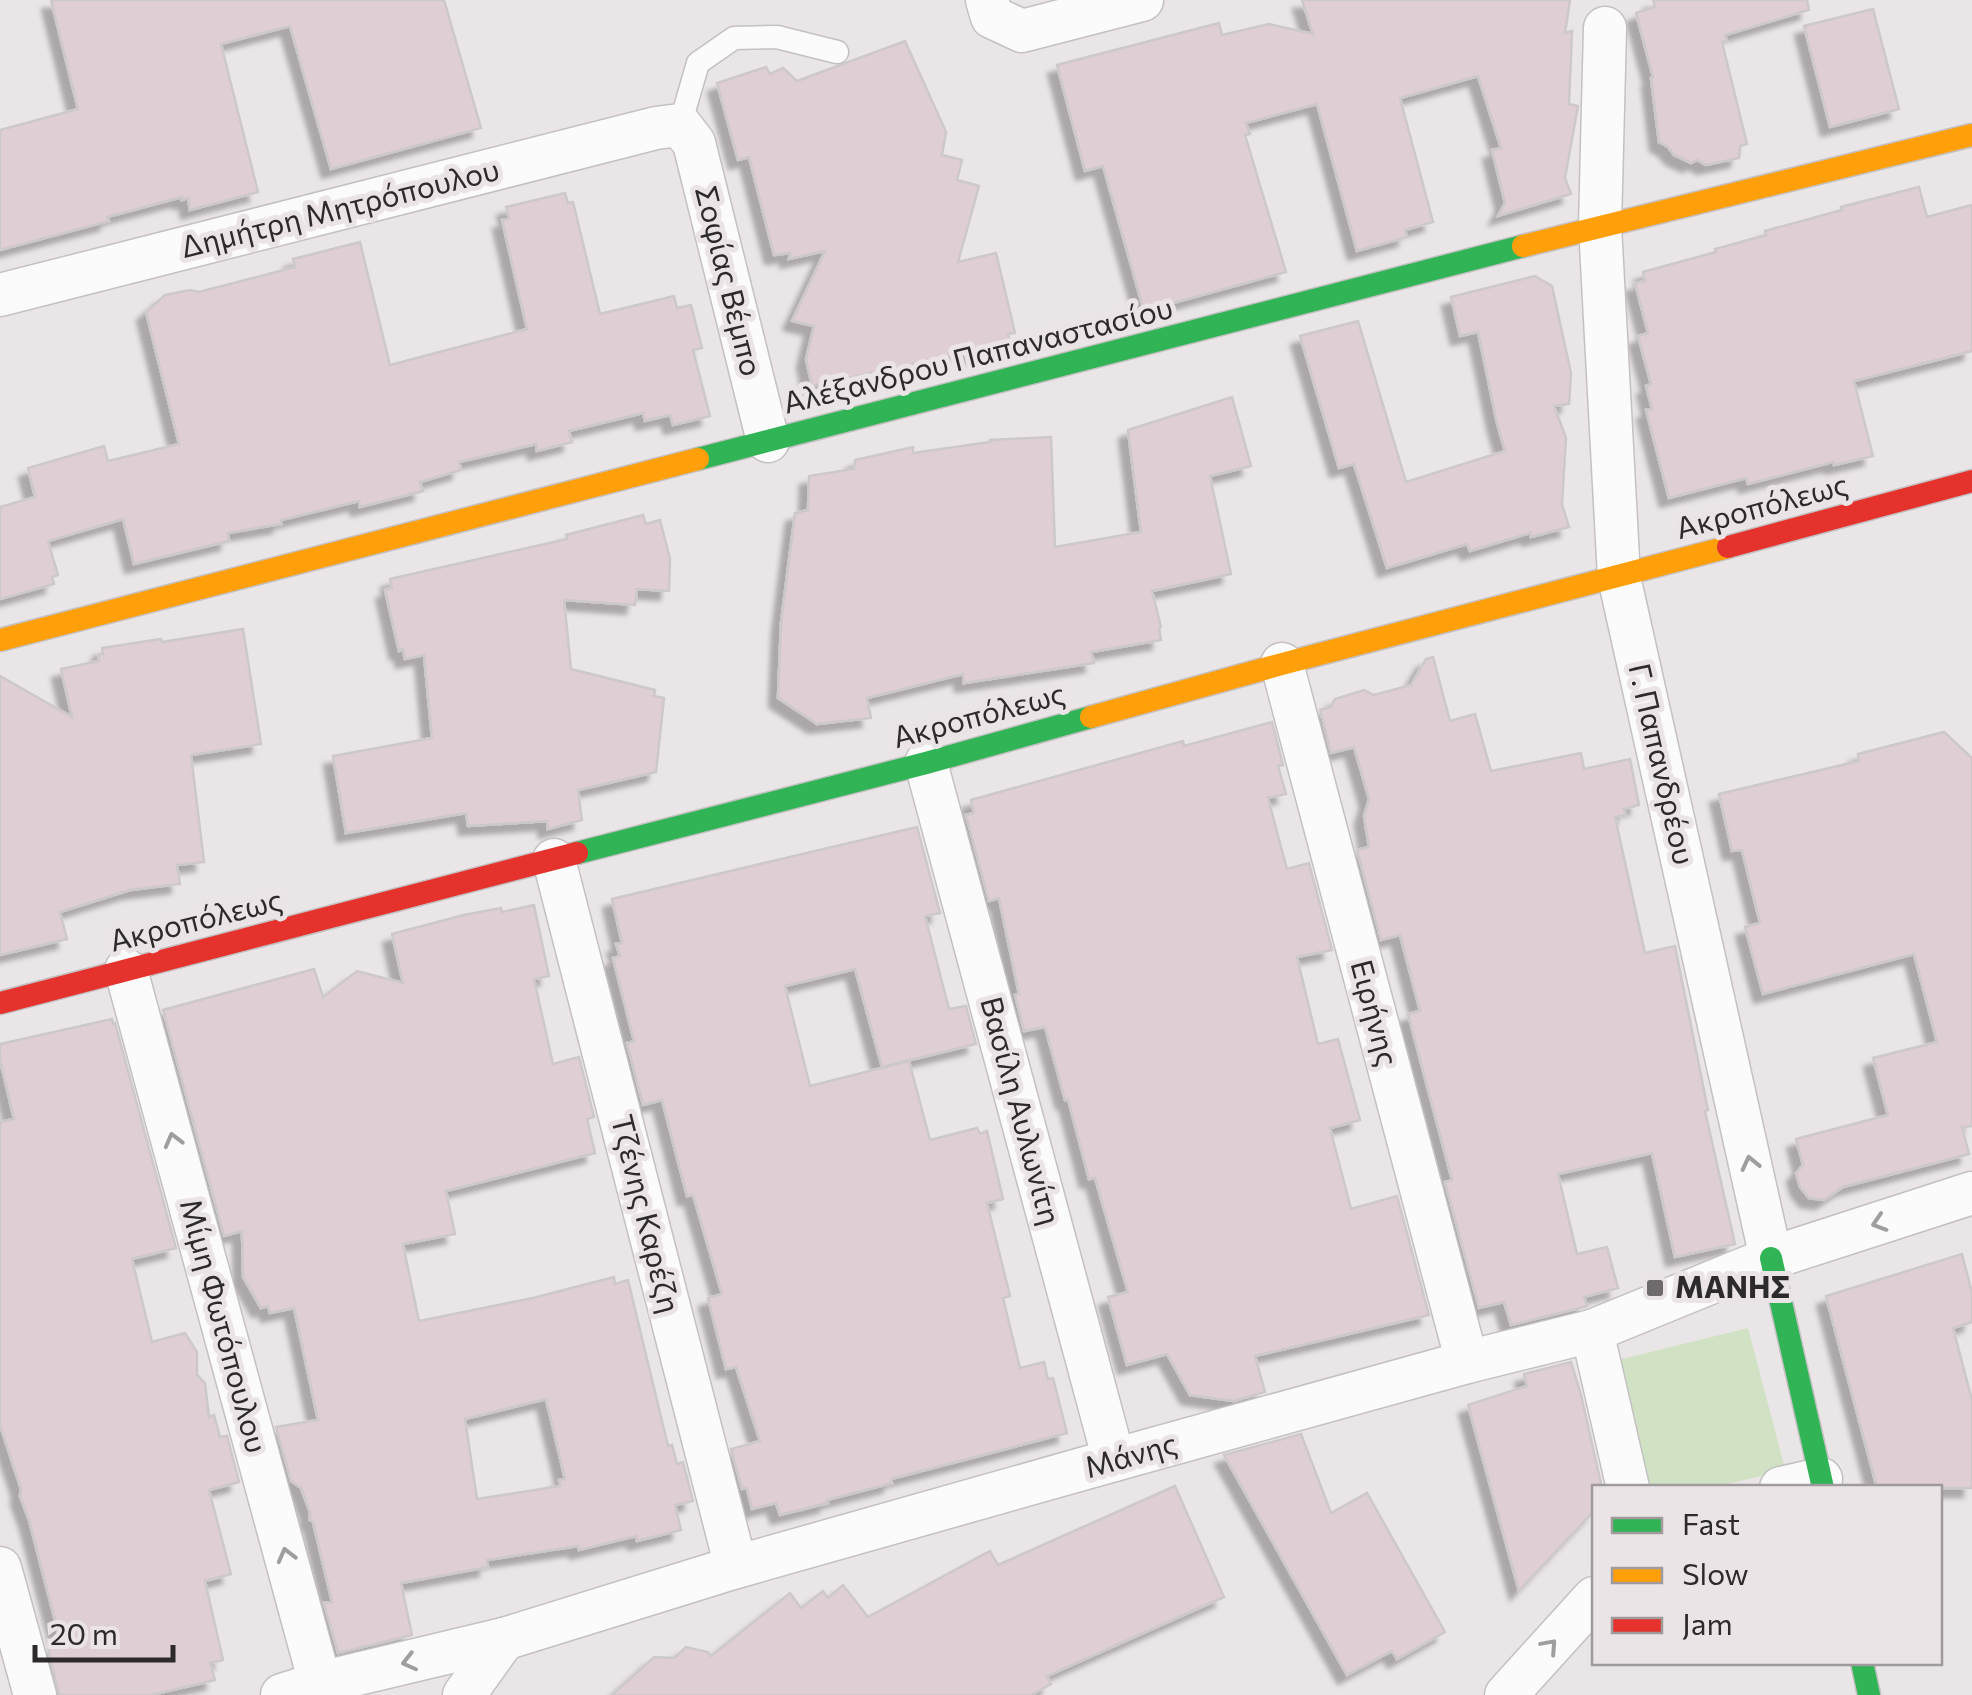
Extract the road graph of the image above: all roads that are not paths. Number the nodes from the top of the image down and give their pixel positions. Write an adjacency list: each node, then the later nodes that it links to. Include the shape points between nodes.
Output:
1 (987, 0): 2 (street, via 992,17 1022,31)
2 (1142, 0)
3 (1605, 28): 7 (street, Γ. Παπανδρέου)
4 (838, 52): 5 (lane, via 777,38 734,38 698,63)
5 (680, 125): 8 (street, Δημήτρη Μητρόπουλου); 9 (street, Σοφίας Βέμπο, via 694,143)
6 (1972, 135): 7 (street, Αλέξανδρου Παπαναστασίου)
7 (1600, 226): 9 (street, Αλέξανδρου Παπαναστασίου); 11 (street, Γ. Παπανδρέου)
8 (0, 295)
9 (768, 440): 12 (street, Αλέξανδρου Παπαναστασίου)
10 (1972, 481): 11 (street, Ακροπόλεως)
11 (1619, 578): 13 (street, Ακροπόλεως); 19 (street, Γ. Παπανδρέου, one-way to 11)
12 (0, 640)
13 (1282, 664): 14 (street, Ακροπόλεως); 21 (street, Ειρήνης)
14 (926, 762): 15 (street, Ακροπόλεως); 22 (street, Βασίλη Αυλωνίτη)
15 (554, 860): 16 (street, Ακροπόλεως); 26 (street, Τζένης Καρέζη)
16 (126, 970): 17 (street, Ακροπόλεως); 30 (street, Μίμη Φωτόπουλου, one-way to 16)
17 (0, 1002)
18 (1972, 1194): 19 (street, Μάνης, one-way to 19)
19 (1771, 1258): 20 (street, Μάνης); 24 (street, Γ. Παπανδρέου)
20 (1592, 1331): 21 (street, Μάνης); 23 (street)
21 (1467, 1362): 22 (street, Μάνης)
22 (1114, 1460): 26 (street, Μάνης)
23 (1627, 1485)
24 (1808, 1485)
25 (0, 1568): 31 (street)
26 (736, 1568): 28 (street, Μάνης)
27 (1592, 1600): 33 (street, one-way to 27)
28 (504, 1639): 30 (street, Μάνης, one-way to 30); 32 (street)
29 (1863, 1665): 34 (street)
30 (301, 1689)
31 (34, 1695)
32 (464, 1695)
33 (1506, 1695)
34 (1869, 1695)

